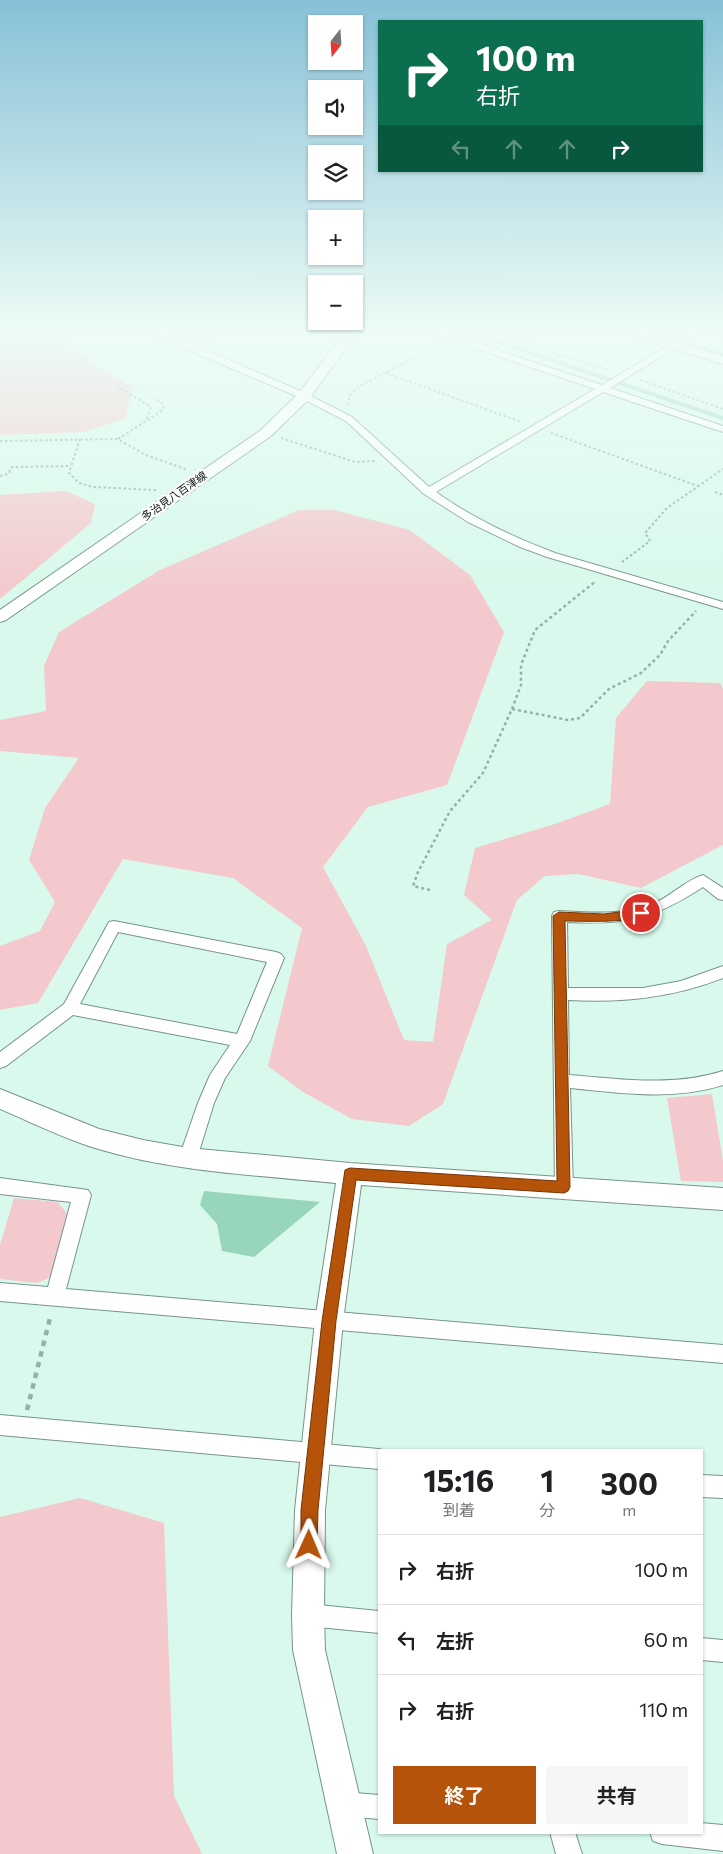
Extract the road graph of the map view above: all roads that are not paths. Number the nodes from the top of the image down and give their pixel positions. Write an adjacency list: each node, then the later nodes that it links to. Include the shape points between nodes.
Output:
1 (279, 421): 8 (street, 多治見八百津線, via 240,452)
2 (350, 421): 6 (street)
3 (547, 421): 6 (street)
4 (700, 421): 5 (street)
5 (723, 429)
6 (428, 492): 7 (street, via 472,520 524,545)
7 (723, 606)
8 (0, 617)
9 (723, 895): 11 (street, via 703,880 662,906 641,913 604,918 559,916)
10 (723, 972): 11 (street, via 679,988 644,995)
11 (561, 994): 16 (street)
12 (70, 1008): 13 (street); 13 (street, via 114,926 276,958); 14 (street)
13 (242, 1041): 18 (street, via 218,1076 206,1102)
14 (0, 1061)
15 (723, 1078): 16 (street, via 677,1088)
16 (561, 1081): 21 (street)
17 (0, 1099): 18 (street, via 96,1138)
18 (188, 1158): 19 (street)
19 (350, 1174): 21 (street); 25 (street)
20 (0, 1186): 24 (street, via 82,1195)
21 (564, 1187): 22 (street)
22 (723, 1199)
23 (0, 1292): 24 (street)
24 (55, 1296): 25 (street)
25 (329, 1321): 26 (street); 28 (street)
26 (723, 1354)
27 (0, 1425): 28 (street)
28 (316, 1453): 29 (street); 32 (street, via 310,1510)
29 (378, 1459)
30 (703, 1486): 31 (street)
31 (723, 1487)
32 (308, 1616): 33 (street); 36 (street, via 309,1650)
33 (378, 1622)
34 (703, 1649): 35 (street)
35 (723, 1651)
36 (344, 1804): 37 (street); 41 (street)
37 (378, 1807)
38 (563, 1834): 42 (street)
39 (682, 1834): 40 (street)
40 (723, 1838)
41 (355, 1854)
42 (569, 1854)

